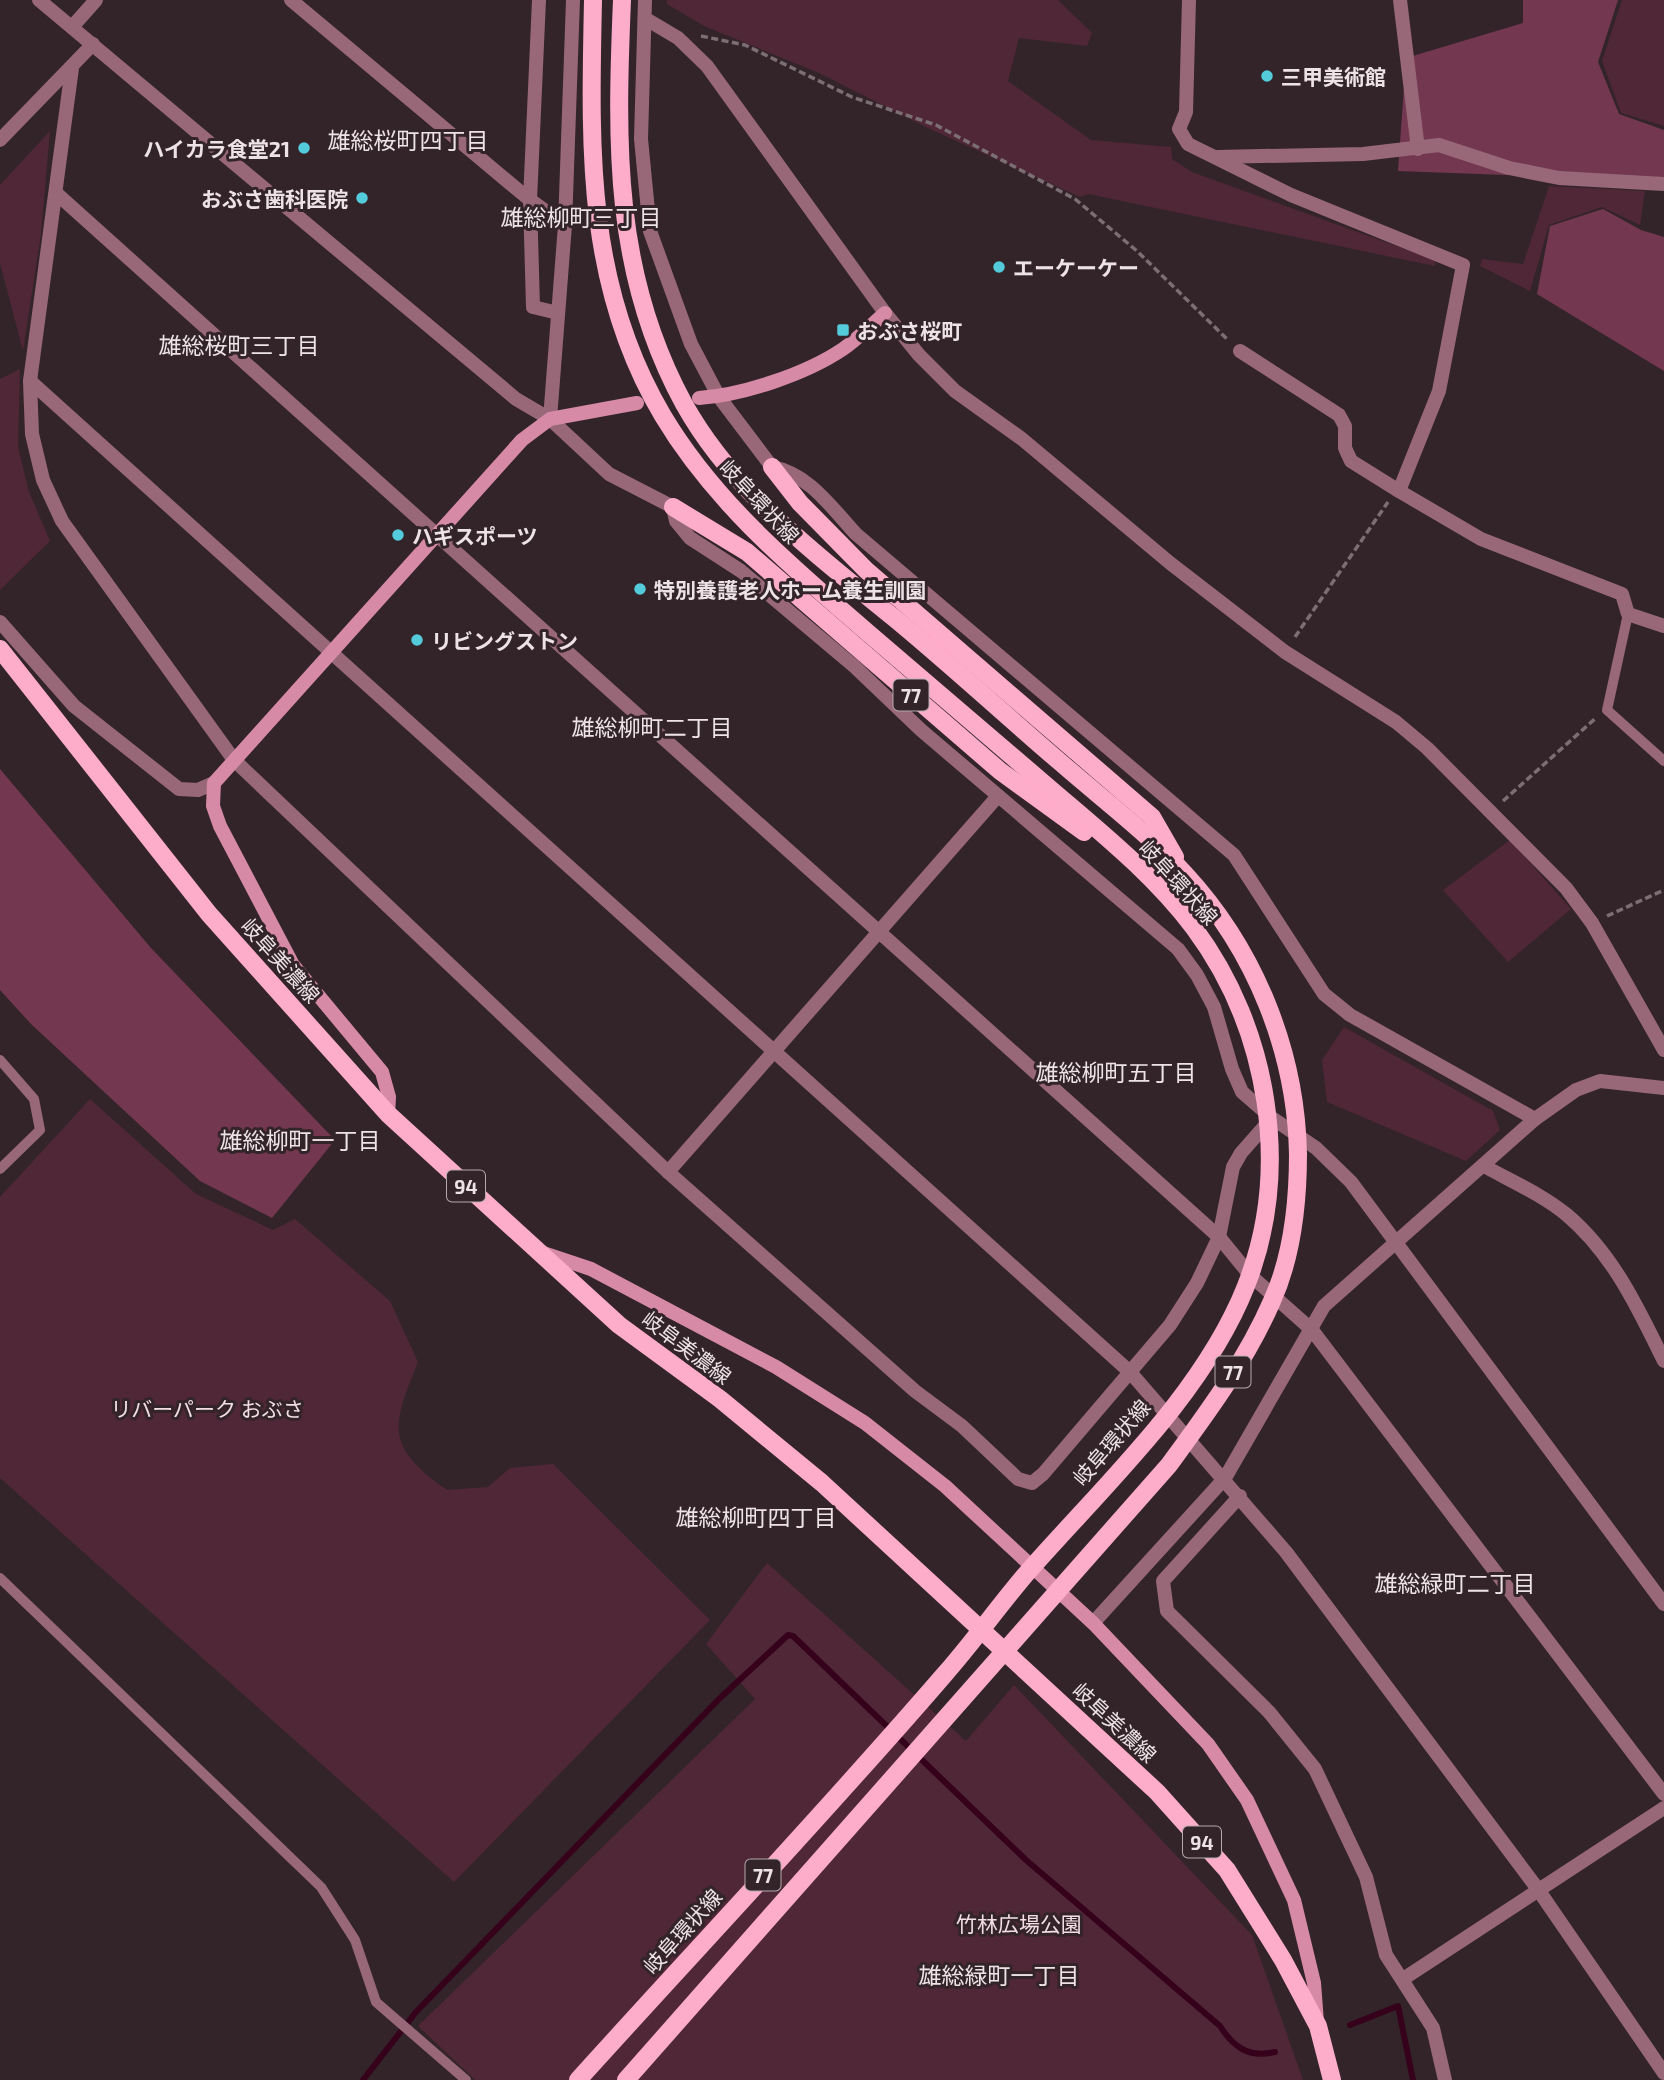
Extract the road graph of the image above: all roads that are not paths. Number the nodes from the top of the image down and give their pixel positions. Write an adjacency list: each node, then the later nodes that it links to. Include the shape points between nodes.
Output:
1 (40, 0): 12 (street)
2 (96, 0): 12 (street)
3 (291, 0): 20 (street)
4 (538, 0): 20 (street)
5 (573, 0): 21 (street)
6 (593, 0): 44 (main road, 岐阜環状線 / 77, via 591,105 597,226 609,289 629,351 664,418 701,471 764,543)
7 (622, 0): 43 (main road, 岐阜環状線 / 77, via 618,105 624,220 639,294 685,407 729,468 786,529)
8 (645, 0): 11 (street)
9 (1189, 0): 17 (street, via 1186,112 1179,129 1188,144)
10 (1400, 0): 16 (street)
11 (646, 19): 23 (street, via 678,38 707,66); 26 (street, via 641,139 650,231 691,344)
12 (72, 27): 13 (street)
13 (93, 44): 14 (street); 29 (street, via 516,399)
14 (72, 68): 15 (street); 19 (street)
15 (0, 140)
16 (1418, 149): 17 (street); 18 (street, via 1439,145 1509,169 1559,178)
17 (1215, 157): 31 (street, via 1291,195 1463,265 1439,391)
18 (1664, 184)
19 (56, 193): 25 (street); 33 (street)
20 (530, 200): 21 (street); 22 (street, via 533,307)
21 (565, 225): 22 (street)
22 (558, 313): 29 (street)
23 (885, 313): 26 (street, via 844,348 812,367); 46 (street, via 955,391 1022,439 1284,652 1396,722 1492,811 1566,888 1592,923)
24 (1240, 351): 31 (street, via 1339,415 1352,461)
25 (30, 381): 38 (street); 39 (street, via 32,434 43,480 62,522)
26 (719, 397): 27 (street); 30 (street)
27 (699, 398)
28 (637, 403): 29 (street)
29 (550, 419): 32 (street, via 609,474); 33 (street, via 522,440)
30 (772, 467): 43 (main road, 77, via 800,503 866,570 1152,817); 52 (street, via 809,483 856,534 1234,855 1324,994 1350,1014)
31 (1399, 491): 34 (street, via 1481,539 1622,594)
32 (673, 507): 42 (street, via 676,521 690,538 741,571); 44 (main road, 77, via 747,552 1000,771)
33 (436, 533): 38 (street); 45 (street)
34 (1629, 614): 36 (street); 40 (lane, via 1607,709)
35 (0, 622): 41 (street, via 74,706 179,789 198,790)
36 (1664, 626)
37 (0, 649): 50 (main road, 岐阜美濃線 / 94, via 209,914)
38 (331, 651): 39 (street); 47 (street)
39 (234, 760): 41 (street); 55 (street)
40 (1664, 761)
41 (215, 783): 50 (street, via 213,806 293,965 382,1072)
42 (998, 796): 45 (street); 51 (street, via 1178,949 1214,1007 1242,1092)
43 (1184, 873): 68 (main road, 岐阜環状線 / 77, via 1222,921 1252,971 1278,1029 1293,1090 1298,1182 1291,1236 1274,1298 1243,1358 1169,1465)
44 (1153, 881): 67 (main road, 岐阜環状線 / 77, via 1195,929 1229,985 1250,1033 1270,1134 1264,1231 1245,1289 1188,1386)
45 (878, 933): 47 (street); 56 (street)
46 (1664, 1050)
47 (773, 1052): 55 (street); 61 (street)
48 (0, 1060): 54 (lane, via 34,1099 40,1129)
49 (1664, 1090): 52 (street, via 1600,1081 1576,1090)
50 (388, 1114): 58 (main road, 岐阜美濃線 / 94)
51 (1272, 1118): 56 (street, via 1233,1167); 57 (street, via 1316,1148 1351,1182)
52 (1535, 1119): 53 (street)
53 (1484, 1166): 57 (street); 60 (street, via 1565,1214 1601,1248 1634,1300)
54 (0, 1169)
55 (668, 1172): 61 (street, via 1018,1479 1032,1483 1043,1474)
56 (1219, 1237): 59 (street, via 1250,1275); 61 (street, via 1170,1325)
57 (1396, 1241): 59 (street, via 1324,1306); 65 (street)
58 (536, 1250): 66 (street, via 591,1269 776,1367 865,1423 945,1486); 67 (main road, 岐阜美濃線 / 94, via 619,1325 720,1399 822,1483)
59 (1312, 1329): 62 (street); 69 (street)
60 (1664, 1361)
61 (1130, 1372): 62 (street)
62 (1225, 1478): 63 (street); 66 (street)
63 (1240, 1496): 71 (street); 72 (street, via 1163,1581 1167,1611 1269,1712 1315,1769 1366,1877 1386,1955)
64 (0, 1578): 75 (lane, via 321,1887 355,1940 376,2002)
65 (1664, 1604)
66 (1093, 1623): 73 (street, via 1208,1744 1247,1800 1294,1900 1314,1983)
67 (981, 1628): 68 (main road, 岐阜美濃線 / 94); 76 (main road, 岐阜環状線 / 77, via 948,1671)
68 (1006, 1650): 73 (main road, 岐阜美濃線 / 94, via 1157,1792 1227,1870 1283,1959); 77 (main road, 岐阜環状線 / 77)
69 (1664, 1794)
70 (1664, 1808): 71 (street)
71 (1537, 1888): 72 (street); 74 (street)
72 (1403, 1979): 79 (street, via 1433,2028)
73 (1318, 2026): 78 (main road, 岐阜美濃線 / 94)
74 (1664, 2073)
75 (466, 2080)
76 (578, 2080)
77 (626, 2080)
78 (1332, 2080)
79 (1444, 2080)

